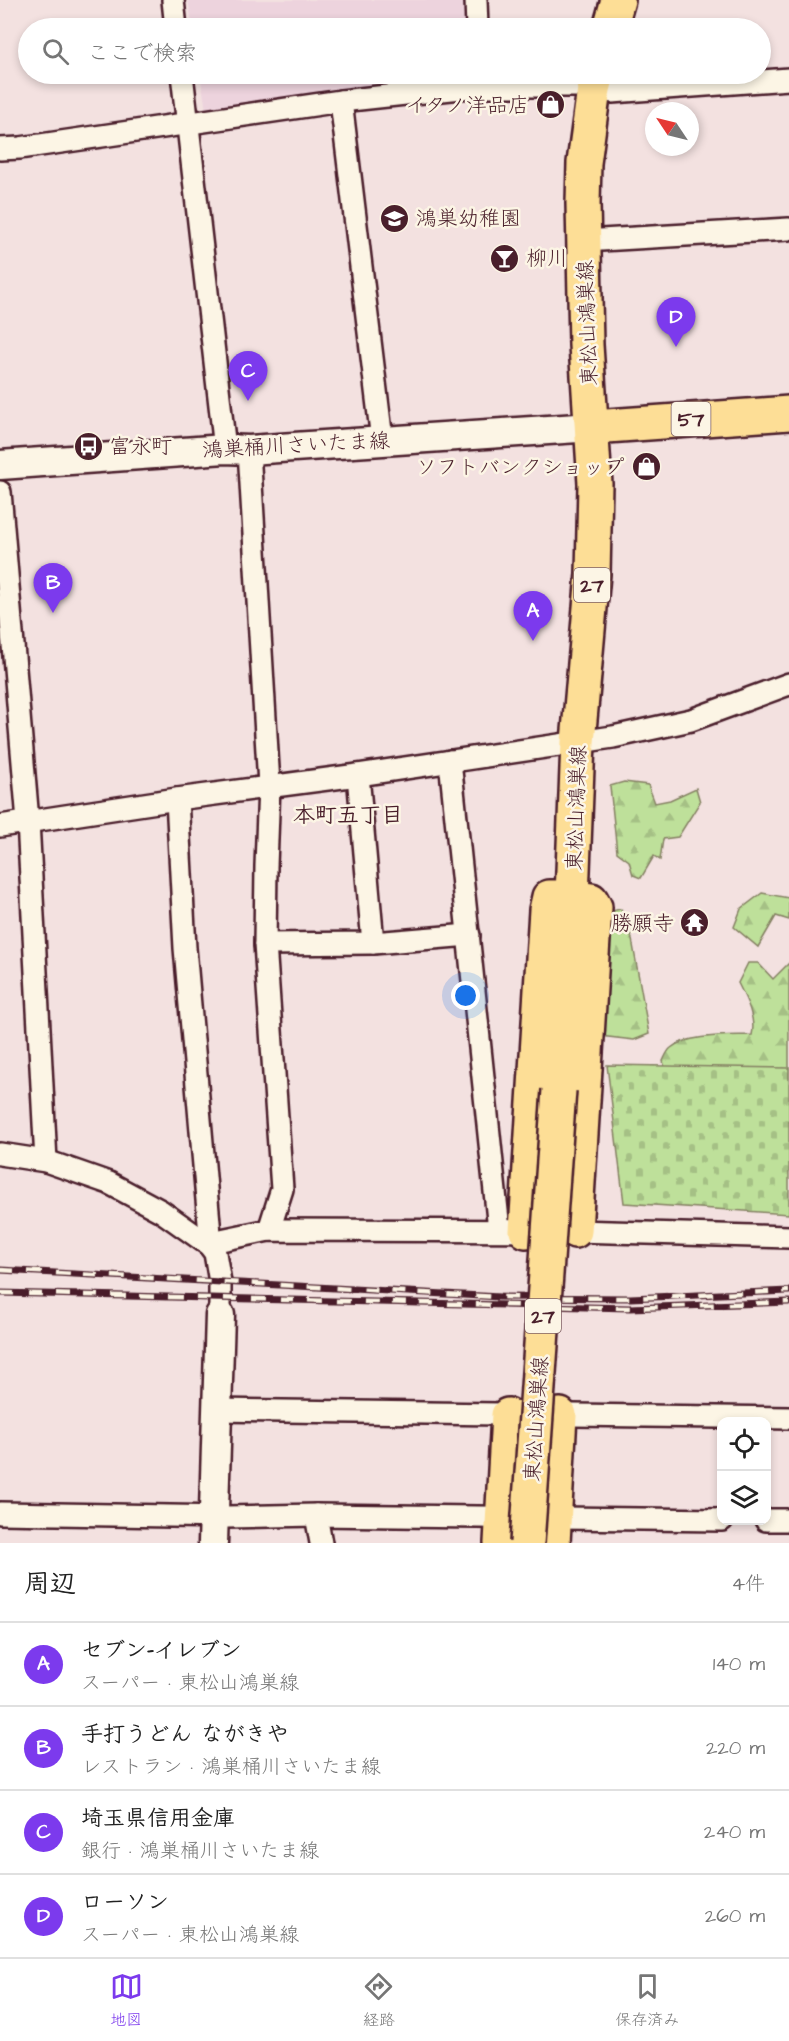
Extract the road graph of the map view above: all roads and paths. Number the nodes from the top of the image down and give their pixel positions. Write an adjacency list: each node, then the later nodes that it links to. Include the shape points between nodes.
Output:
1 (173, 0): 4 (street)
2 (476, 0): 5 (street)
3 (618, 0): 6 (main road)
4 (176, 18)
5 (477, 18)
6 (613, 18)
7 (789, 79): 8 (street)
8 (771, 80)
9 (183, 84): 17 (street)
10 (452, 84): 16 (street)
11 (544, 84): 12 (street)
12 (585, 84)
13 (596, 84): 20 (main road, 東松山鴻巣線 / 27, via 584,163)
14 (600, 84): 15 (street, via 612,92)
15 (721, 84)
16 (340, 101): 17 (street); 23 (street)
17 (189, 123): 18 (street); 24 (street)
18 (0, 149)
19 (789, 230): 20 (street)
20 (584, 241): 22 (main road, 東松山鴻巣線 / 27)
21 (789, 413): 22 (main road, 57)
22 (592, 427): 23 (main road, 鴻巣桶川さいたま線); 28 (main road, 東松山鴻巣線 / 27, via 593,574)
23 (382, 440): 24 (main road, 鴻巣桶川さいたま線)
24 (237, 449): 25 (main road, 鴻巣桶川さいたま線); 31 (street)
25 (0, 465)
26 (0, 492): 33 (street)
27 (789, 684): 28 (street, via 691,720)
28 (578, 742): 29 (street); 35 (main road, 東松山鴻巣線 / 27)
29 (450, 761): 30 (street); 36 (street)
30 (358, 775): 31 (street); 37 (street)
31 (269, 785): 32 (street); 38 (street)
32 (177, 799): 33 (street); 45 (street)
33 (28, 821): 34 (street); 40 (street)
34 (0, 826)
35 (572, 897): 42 (main road, via 591,900 595,907); 43 (main road, via 549,897 546,910); 60 (main road, 東松山鴻巣線 / 27, bridge)
36 (469, 935): 37 (street); 43 (street)
37 (374, 943): 38 (street)
38 (265, 944): 41 (street, via 282,1189)
39 (0, 1154): 40 (street)
40 (46, 1161): 45 (street, via 109,1183 162,1211)
41 (268, 1230): 43 (street); 45 (street)
42 (575, 1230): 43 (street); 44 (street)
43 (512, 1231)
44 (789, 1237)
45 (209, 1245): 46 (street, via 215,1253 220,1282)
46 (220, 1315): 47 (main road)
47 (217, 1410): 48 (street); 56 (main road)
48 (508, 1415): 49 (street); 58 (main road)
49 (560, 1415): 50 (street); 57 (main road)
50 (789, 1418)
51 (0, 1513): 56 (street)
52 (316, 1515): 56 (street); 58 (street); 59 (street)
53 (717, 1520): 57 (street)
54 (771, 1520): 55 (street)
55 (789, 1520)
56 (214, 1530)
57 (554, 1530): 58 (street)
58 (502, 1531)
59 (321, 1543)
60 (527, 1543)

